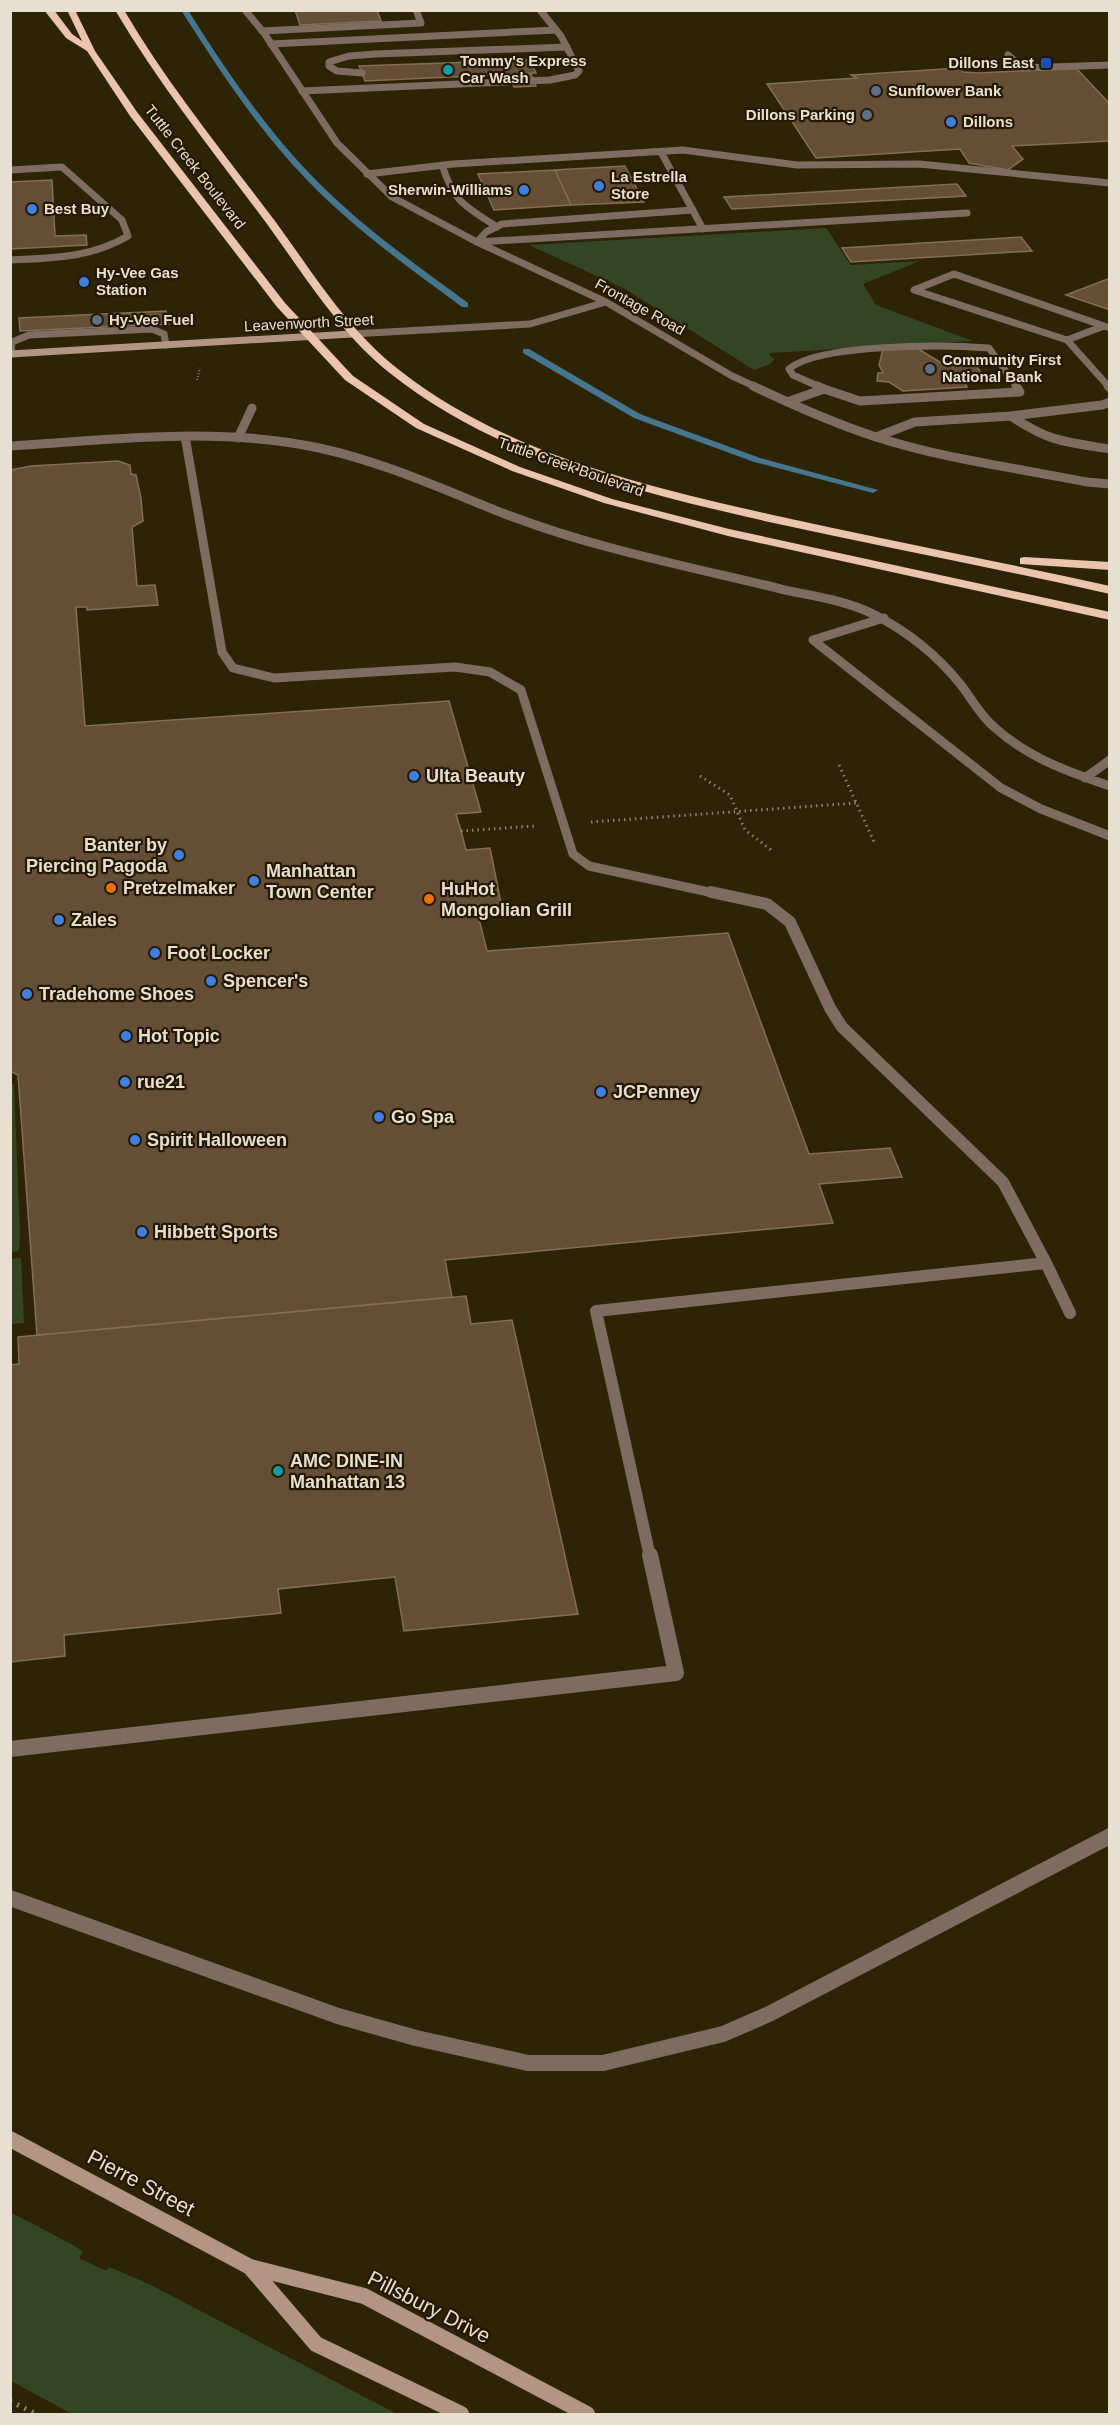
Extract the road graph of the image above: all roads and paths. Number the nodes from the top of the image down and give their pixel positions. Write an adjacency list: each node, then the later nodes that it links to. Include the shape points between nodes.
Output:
1 (48, 10): 11 (highway, via 69,36)
2 (71, 10): 11 (highway, Tuttle Creek Boulevard)
3 (119, 10): 31 (highway, Tuttle Creek Boulevard, via 179,104)
4 (245, 10): 8 (street, Frontage Road)
5 (416, 10): 8 (street, via 421,23)
6 (540, 10): 7 (street)
7 (556, 30): 9 (street); 10 (street)
8 (262, 31): 9 (street, Frontage Road)
9 (271, 44): 17 (street, Frontage Road)
10 (567, 47): 13 (street); 16 (street, via 375,54 329,62 337,71)
11 (91, 51): 32 (highway, Tuttle Creek Boulevard, via 133,114)
12 (1008, 55): 15 (street, via 1023,68)
13 (575, 61): 14 (street); 17 (street, via 579,71 576,75 550,80)
14 (532, 64)
15 (1110, 65)
16 (362, 73)
17 (302, 91): 21 (street, Frontage Road, via 337,144)
18 (661, 152): 19 (street); 22 (street, via 682,150 797,165 919,164); 23 (street)
19 (442, 165): 21 (street); 25 (street, via 451,191 465,206)
20 (10, 170): 28 (street, via 62,167 122,220 128,236 110,248 69,258)
21 (367, 174): 27 (street, Frontage Road, via 392,197)
22 (1110, 183)
23 (693, 210): 25 (street); 26 (street)
24 (967, 213): 26 (street)
25 (497, 226): 27 (street)
26 (703, 229): 27 (street)
27 (477, 242): 29 (street, Frontage Road)
28 (10, 260)
29 (606, 302): 31 (street, Leavenworth Street, via 530,324); 38 (street, Frontage Road, via 732,376)
30 (1107, 327): 33 (street); 33 (street, via 954,274 914,290)
31 (352, 334): 32 (main road, Leavenworth Street); 48 (highway, Tuttle Creek Boulevard, via 394,372 448,408 518,444 634,484 743,513)
32 (308, 336): 34 (main road, Leavenworth Street); 51 (highway, Tuttle Creek Boulevard, via 349,378 420,426 516,469 608,501 728,532)
33 (1066, 340): 36 (street)
34 (166, 345): 35 (main road, Leavenworth Street); 35 (street, via 164,334 152,329 29,335 12,342)
35 (11, 354)
36 (1110, 387)
37 (824, 389): 37 (street, via 860,401 1020,392 989,348 952,344 857,350 796,363 789,369 793,375); 38 (street)
38 (787, 402): 43 (street, Frontage Road)
39 (1110, 402): 41 (street)
40 (252, 408): 44 (street)
41 (1011, 416): 43 (street, via 915,422); 46 (street, via 1053,440)
42 (185, 436): 44 (street); 45 (street); 60 (street, via 220,646 233,668 274,678 454,667 490,672 521,690)
43 (876, 437): 47 (street, Frontage Road, via 962,459)
44 (237, 438): 52 (street, via 333,452 577,538 855,606)
45 (10, 446)
46 (1110, 449)
47 (1110, 484)
48 (914, 548): 49 (highway, via 1006,560); 50 (highway, Tuttle Creek Boulevard)
49 (1110, 566)
50 (1110, 590)
51 (1110, 616)
52 (884, 618): 56 (street, via 933,655 990,724 1021,749); 62 (street, via 813,640 1001,788 1041,809)
53 (1110, 760): 56 (street)
54 (839, 765): 58 (path)
55 (700, 776): 59 (path, via 730,795)
56 (1085, 778): 57 (street)
57 (1110, 786)
58 (856, 803): 59 (path); 63 (path)
59 (737, 812): 60 (path); 64 (path, via 745,830)
60 (564, 825): 61 (path); 65 (street, via 573,854 589,866 767,904 790,922 842,1027 1003,1182)
61 (461, 831)
62 (1110, 836)
63 (875, 844)
64 (774, 852)
65 (1046, 1263): 66 (street); 67 (street, via 596,1311 676,1673)
66 (1070, 1313)
67 (10, 1749)
68 (1110, 1836): 69 (street, via 769,2014 723,2034 603,2064 528,2063 416,2038 338,2016)
69 (10, 1898)
70 (10, 2139): 71 (main road, Pierre Street)
71 (250, 2267): 74 (main road, via 316,2344); 75 (main road, Pillsbury Drive, via 364,2296)
72 (10, 2401): 73 (path)
73 (36, 2415)
74 (461, 2415)
75 (587, 2415)

